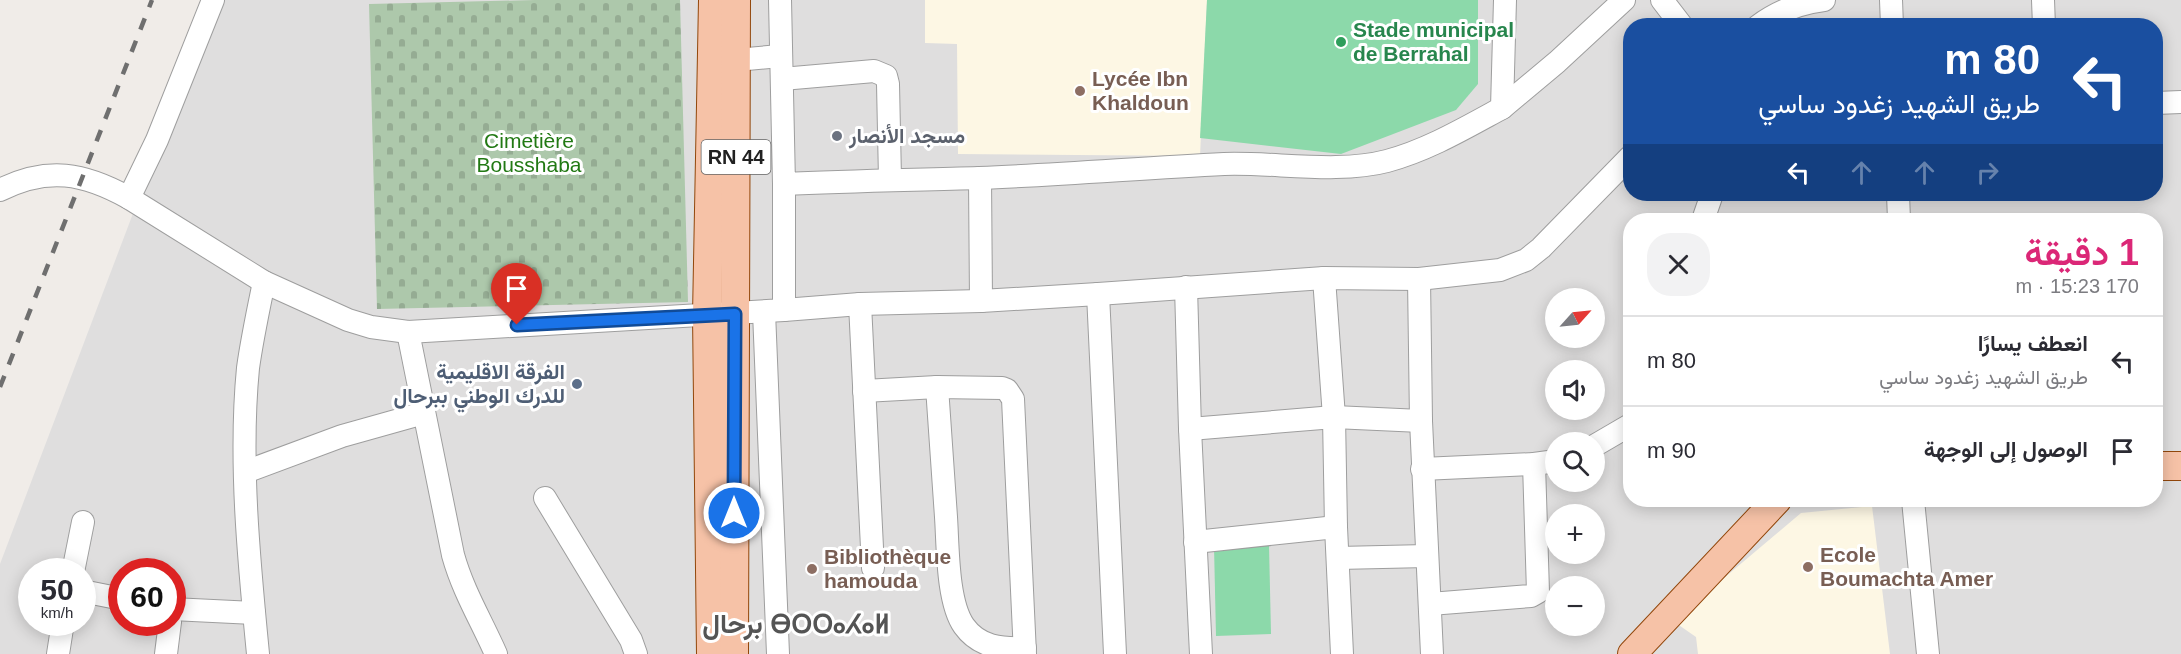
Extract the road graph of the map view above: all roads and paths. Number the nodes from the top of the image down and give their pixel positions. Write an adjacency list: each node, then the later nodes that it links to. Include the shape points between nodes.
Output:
1 (213, 0): 26 (street, via 158,140)
2 (713, 0): 36 (main road, RN 44)
3 (736, 0): 16 (main road, RN 44)
4 (780, 0): 15 (street)
5 (1505, 0): 20 (street)
6 (1624, 0): 20 (street)
7 (1662, 0): 11 (street)
8 (1824, 0): 12 (street, via 1788,8)
9 (1891, 0): 13 (street)
10 (2043, 0): 14 (street)
11 (1676, 18)
12 (1769, 18)
13 (1892, 18)
14 (2044, 18)
15 (780, 56): 16 (street); 17 (street)
16 (736, 60): 35 (main road, RN 44)
17 (782, 79): 23 (street, via 874,71 886,76); 24 (street)
18 (2181, 102): 19 (street)
19 (2163, 103)
20 (1502, 108): 22 (street, via 1433,144 1385,162 1242,164)
21 (1623, 164): 28 (street, via 1526,260 1500,270)
22 (980, 178): 23 (street); 32 (street)
23 (890, 179): 24 (street)
24 (784, 184): 34 (street)
25 (0, 190): 26 (street, via 50,175 84,177)
26 (129, 198): 29 (street)
27 (1324, 278): 28 (street); 30 (street); 41 (street)
28 (1419, 279): 42 (street)
29 (264, 282): 37 (street, via 348,320); 50 (street, via 248,368)
30 (1186, 287): 31 (street); 44 (street)
31 (1098, 294): 32 (street); 75 (street)
32 (981, 301): 33 (street)
33 (860, 304): 34 (street); 39 (street)
34 (774, 311): 35 (street); 74 (street)
35 (735, 314): 36 (street); 73 (main road, RN 44)
36 (707, 315): 37 (street); 72 (main road, RN 44)
37 (408, 332): 40 (street)
38 (937, 387): 39 (street); 66 (street, via 955,606 964,627 981,642); 66 (street, via 1002,387 1011,394)
39 (864, 391): 60 (street)
40 (424, 413): 50 (street, via 342,436); 70 (street, via 460,580)
41 (1334, 417): 42 (street); 44 (street); 55 (street)
42 (1421, 421): 49 (street)
43 (1623, 428): 45 (street)
44 (1190, 429): 56 (street)
45 (1605, 439)
46 (1545, 462): 49 (street); 61 (street, via 1538,592 1532,596)
47 (2163, 466): 48 (main road)
48 (2181, 466)
49 (1422, 470): 57 (street)
50 (245, 472): 63 (street)
51 (544, 498): 71 (street)
52 (1770, 507): 79 (main road)
53 (1914, 507): 80 (street)
54 (83, 522): 58 (street)
55 (1336, 527): 56 (street); 59 (street)
56 (1196, 542): 76 (street)
57 (1427, 556): 59 (street); 61 (street)
58 (76, 558)
59 (1338, 558): 77 (street)
60 (873, 568)
61 (1430, 604): 78 (street)
62 (186, 610): 63 (street)
63 (254, 613): 69 (street)
64 (61, 636): 67 (street)
65 (168, 636): 68 (street)
66 (1025, 651)
67 (58, 654)
68 (166, 654)
69 (258, 654)
70 (496, 654)
71 (636, 654)
72 (711, 654)
73 (734, 654)
74 (778, 654)
75 (1115, 654)
76 (1201, 654)
77 (1342, 654)
78 (1432, 654)
79 (1632, 654)
80 (1928, 654)

